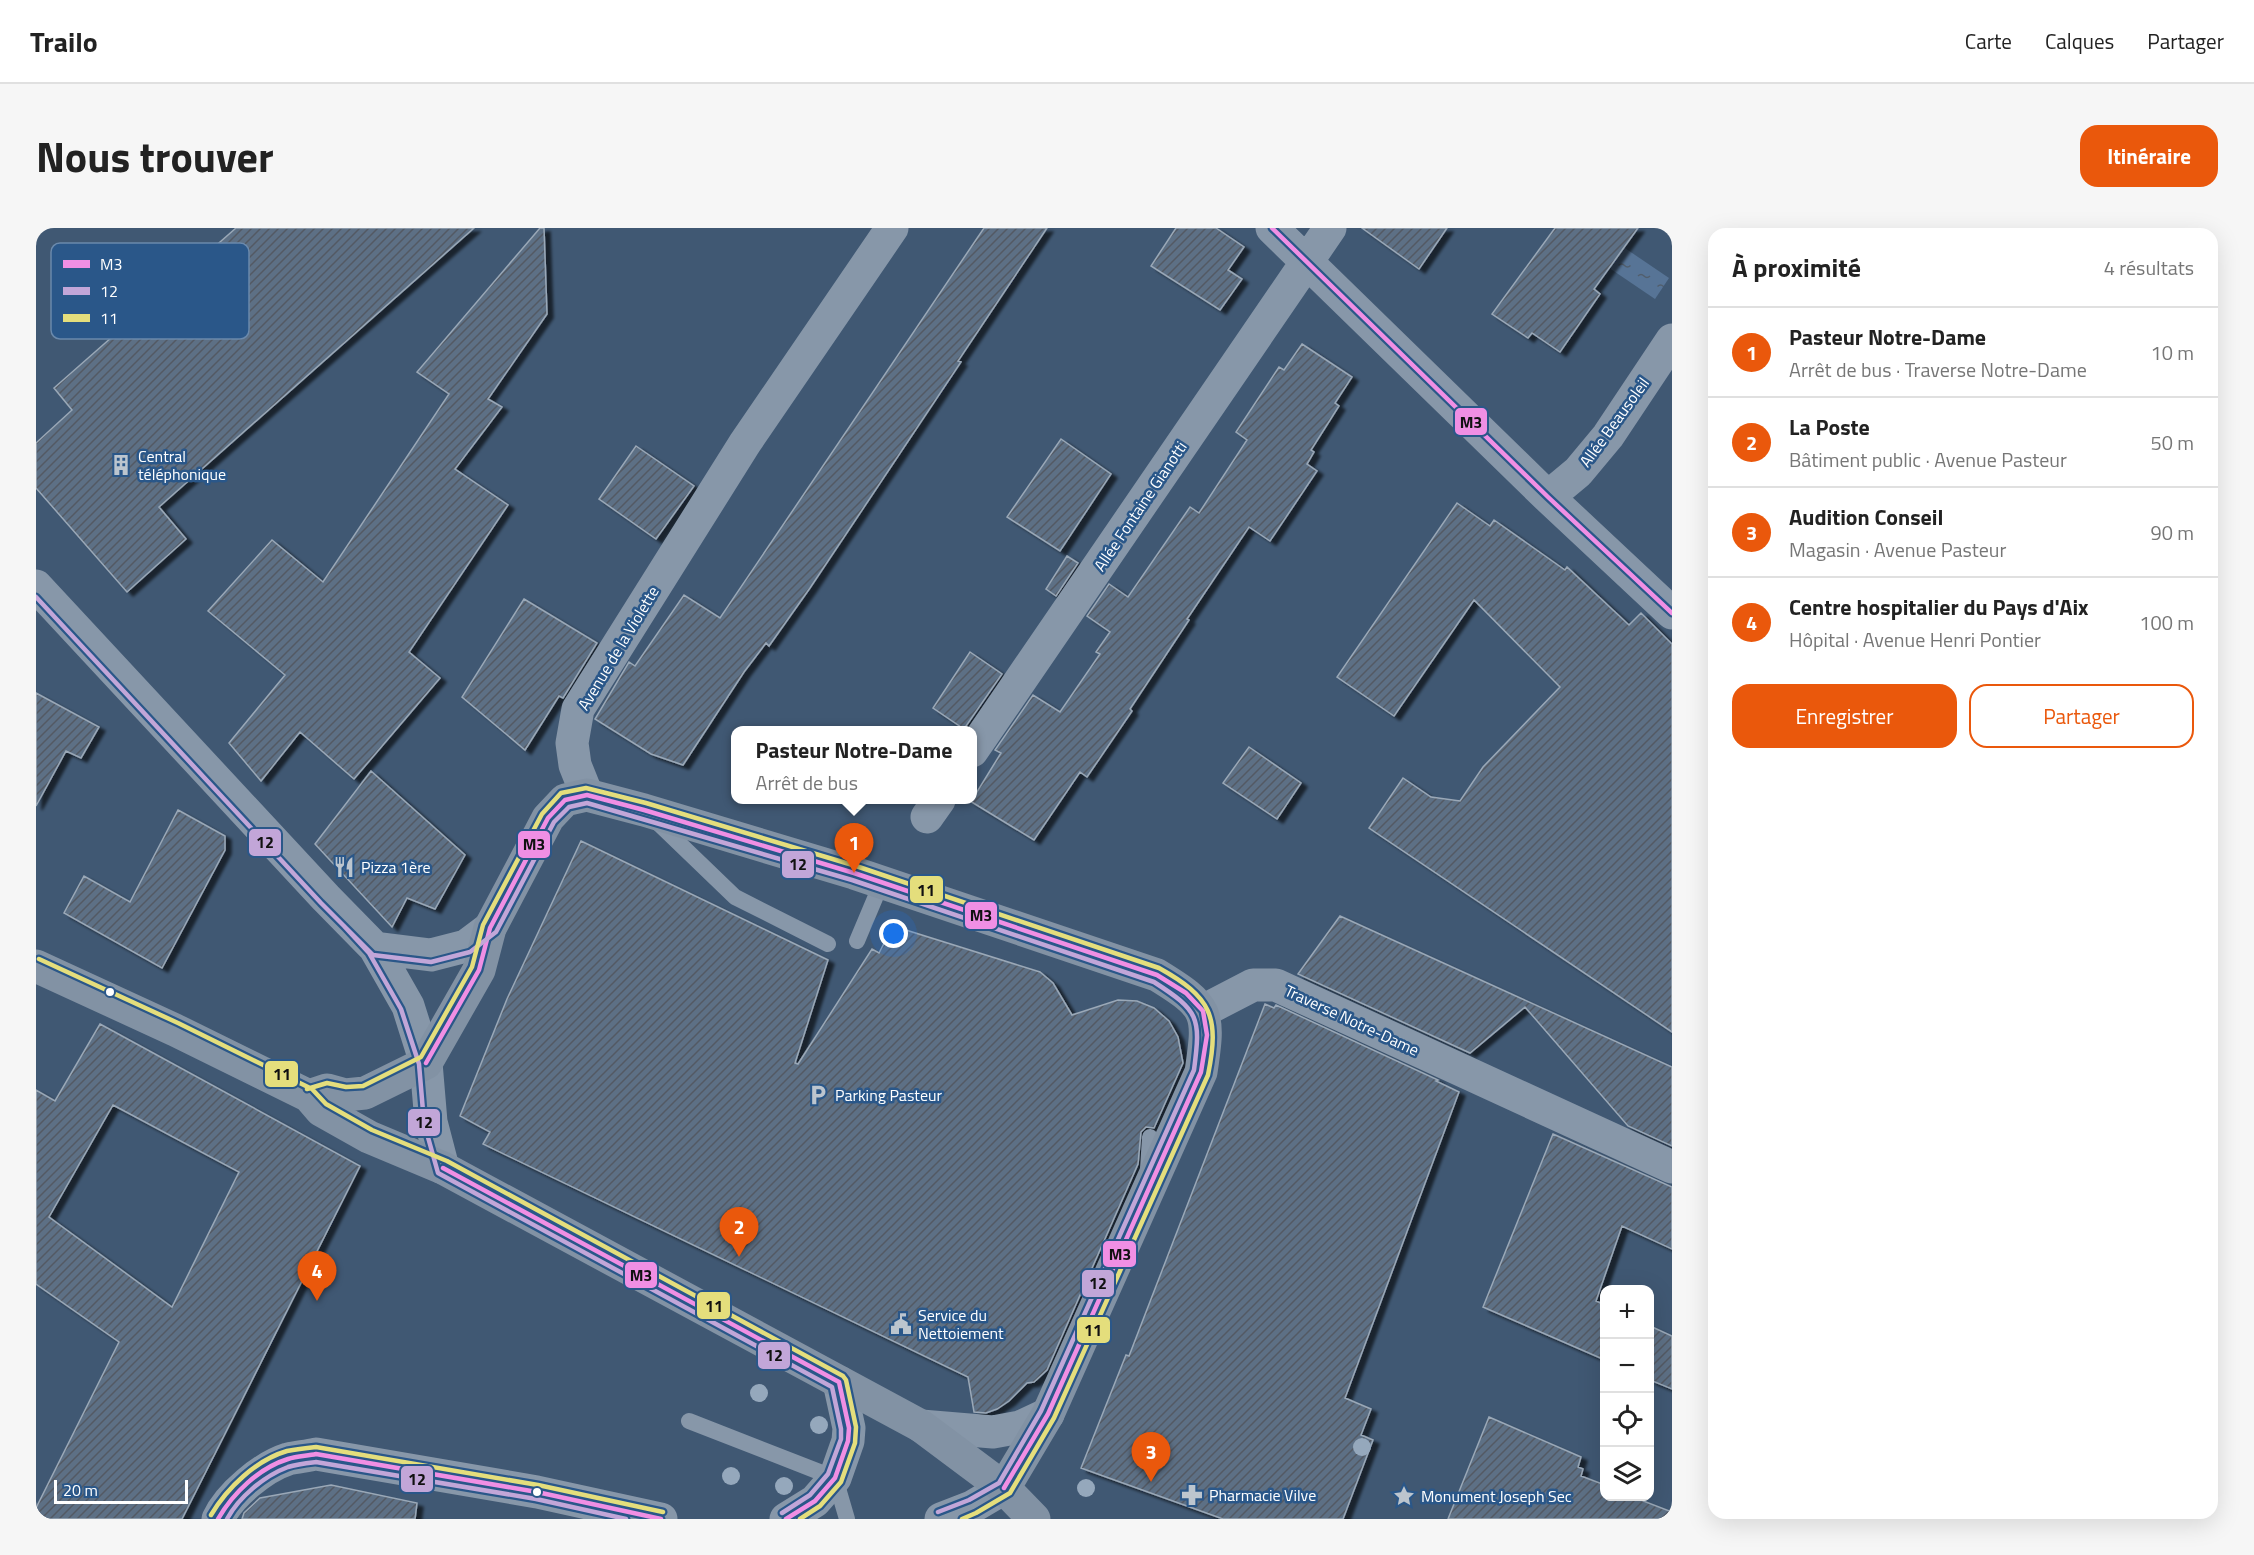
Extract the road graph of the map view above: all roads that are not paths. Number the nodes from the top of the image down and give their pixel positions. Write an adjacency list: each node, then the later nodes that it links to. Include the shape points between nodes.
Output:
1 (892, 228): 10 (street, Avenue de la Violette, via 745,443 578,709 572,743 575,765)
2 (1272, 228): 4 (street)
3 (1330, 228): 4 (street, Allée Fontaine Gianotti)
4 (1307, 262): 6 (street); 9 (street, Allée Fontaine Gianotti)
5 (1672, 340): 6 (street, Allée Beausoleil, via 1608,436 1578,472)
6 (1548, 497): 8 (street)
7 (36, 586): 16 (street)
8 (1672, 613)
9 (977, 744)
10 (587, 795): 11 (main road); 13 (main road, via 565,801 548,818)
11 (644, 810): 12 (main road); 15 (lane, via 735,897)
12 (881, 884): 14 (lane); 18 (main road, via 1157,975 1186,993)
13 (490, 928): 16 (street, via 466,946 431,955); 19 (main road, via 479,970)
14 (857, 942)
15 (828, 944)
16 (375, 948): 19 (street, via 408,1006)
17 (36, 966): 20 (main road)
18 (1203, 1011): 22 (street, Traverse Notre-Dame, via 1254,985 1276,985); 24 (main road, via 1207,1035 1200,1072)
19 (426, 1063): 20 (main road, via 365,1093 345,1095 327,1090); 23 (street, via 431,1122)
20 (309, 1096): 23 (main road, via 321,1110 369,1137)
21 (1150, 1137): 24 (lane)
22 (1672, 1167)
23 (443, 1168): 25 (main road)
24 (1147, 1194): 26 (main road)
25 (839, 1382): 28 (main road); 29 (street, via 849,1428)
26 (1048, 1414): 28 (street, via 1020,1427 993,1432); 30 (main road)
27 (689, 1421): 29 (lane)
28 (921, 1426): 30 (main road)
29 (835, 1478): 33 (street, via 816,1502); 34 (lane)
30 (1004, 1488): 35 (street); 36 (main road)
31 (218, 1519): 32 (street, via 224,1506 255,1477 287,1459 316,1454 537,1492)
32 (661, 1519)
33 (786, 1519)
34 (847, 1519)
35 (941, 1519)
36 (1034, 1519)

